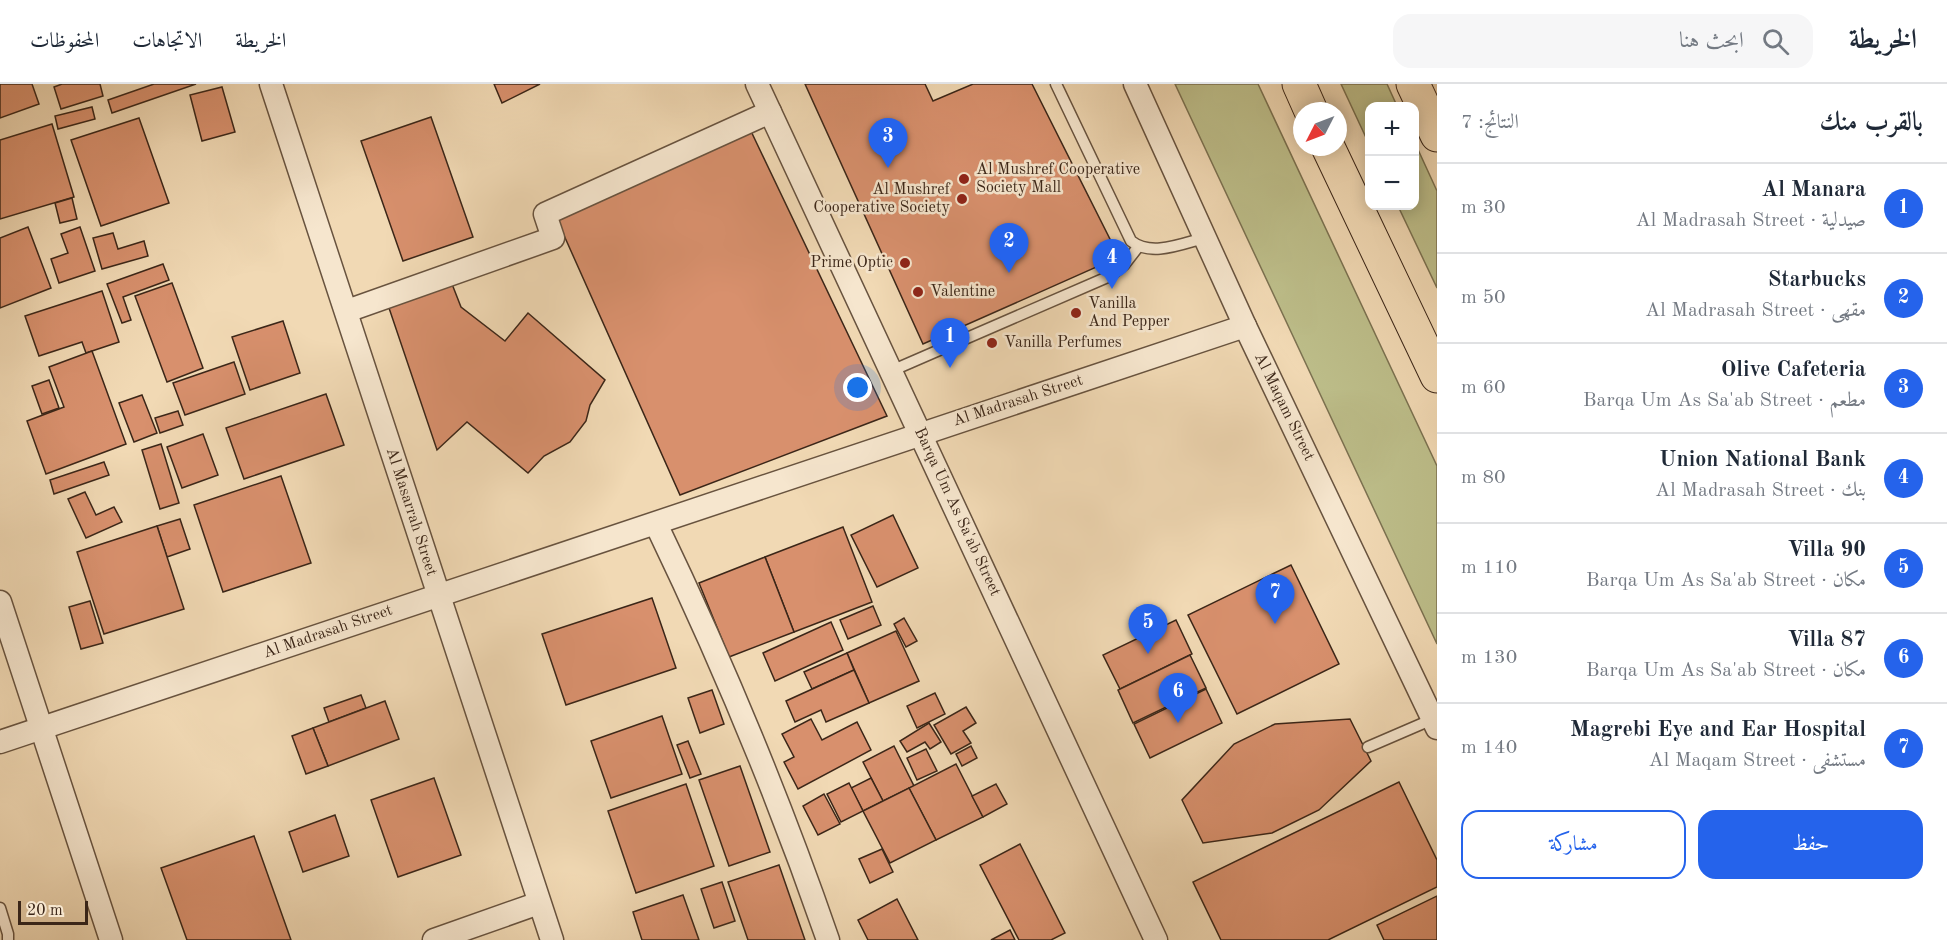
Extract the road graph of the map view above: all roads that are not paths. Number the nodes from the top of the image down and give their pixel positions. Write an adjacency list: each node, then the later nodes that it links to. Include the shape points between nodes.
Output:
1 (271, 84): 13 (street, Al Masarrah Street)
2 (757, 84): 8 (street, Barqa Um As Sa'ab Street)
3 (1056, 84): 12 (lane, via 1124,231)
4 (1135, 84): 11 (street, Al Maqam Street)
5 (1299, 84): 7 (highway)
6 (1413, 84): 9 (highway)
7 (1307, 102)
8 (770, 112): 13 (street, via 545,214 553,238); 15 (street, Barqa Um As Sa'ab Street)
9 (1437, 135)
10 (1332, 156): 16 (highway)
11 (1204, 238): 12 (lane, via 1151,250); 14 (street, Al Maqam Street)
12 (1138, 247): 15 (lane, via 1110,276)
13 (346, 311): 19 (street, Al Masarrah Street)
14 (1245, 326): 17 (street, Al Madrasah Street); 21 (street, Al Maqam Street)
15 (891, 371): 17 (street, Barqa Um As Sa'ab Street)
16 (1437, 376)
17 (920, 434): 18 (street, Al Madrasah Street); 32 (street, Barqa Um As Sa'ab Street)
18 (656, 524): 19 (street, Al Madrasah Street); 31 (street, via 699,613 799,854)
19 (438, 595): 22 (street, Al Madrasah Street); 25 (street, Al Masarrah Street)
20 (0, 602): 22 (street)
21 (1435, 724): 24 (lane)
22 (41, 728): 23 (street, Al Madrasah Street); 28 (street)
23 (0, 742)
24 (1368, 747)
25 (539, 903): 29 (street); 30 (street, Al Masarrah Street)
26 (0, 908): 27 (lane)
27 (8, 940)
28 (111, 940)
29 (434, 940)
30 (552, 940)
31 (828, 940)
32 (1156, 940)

